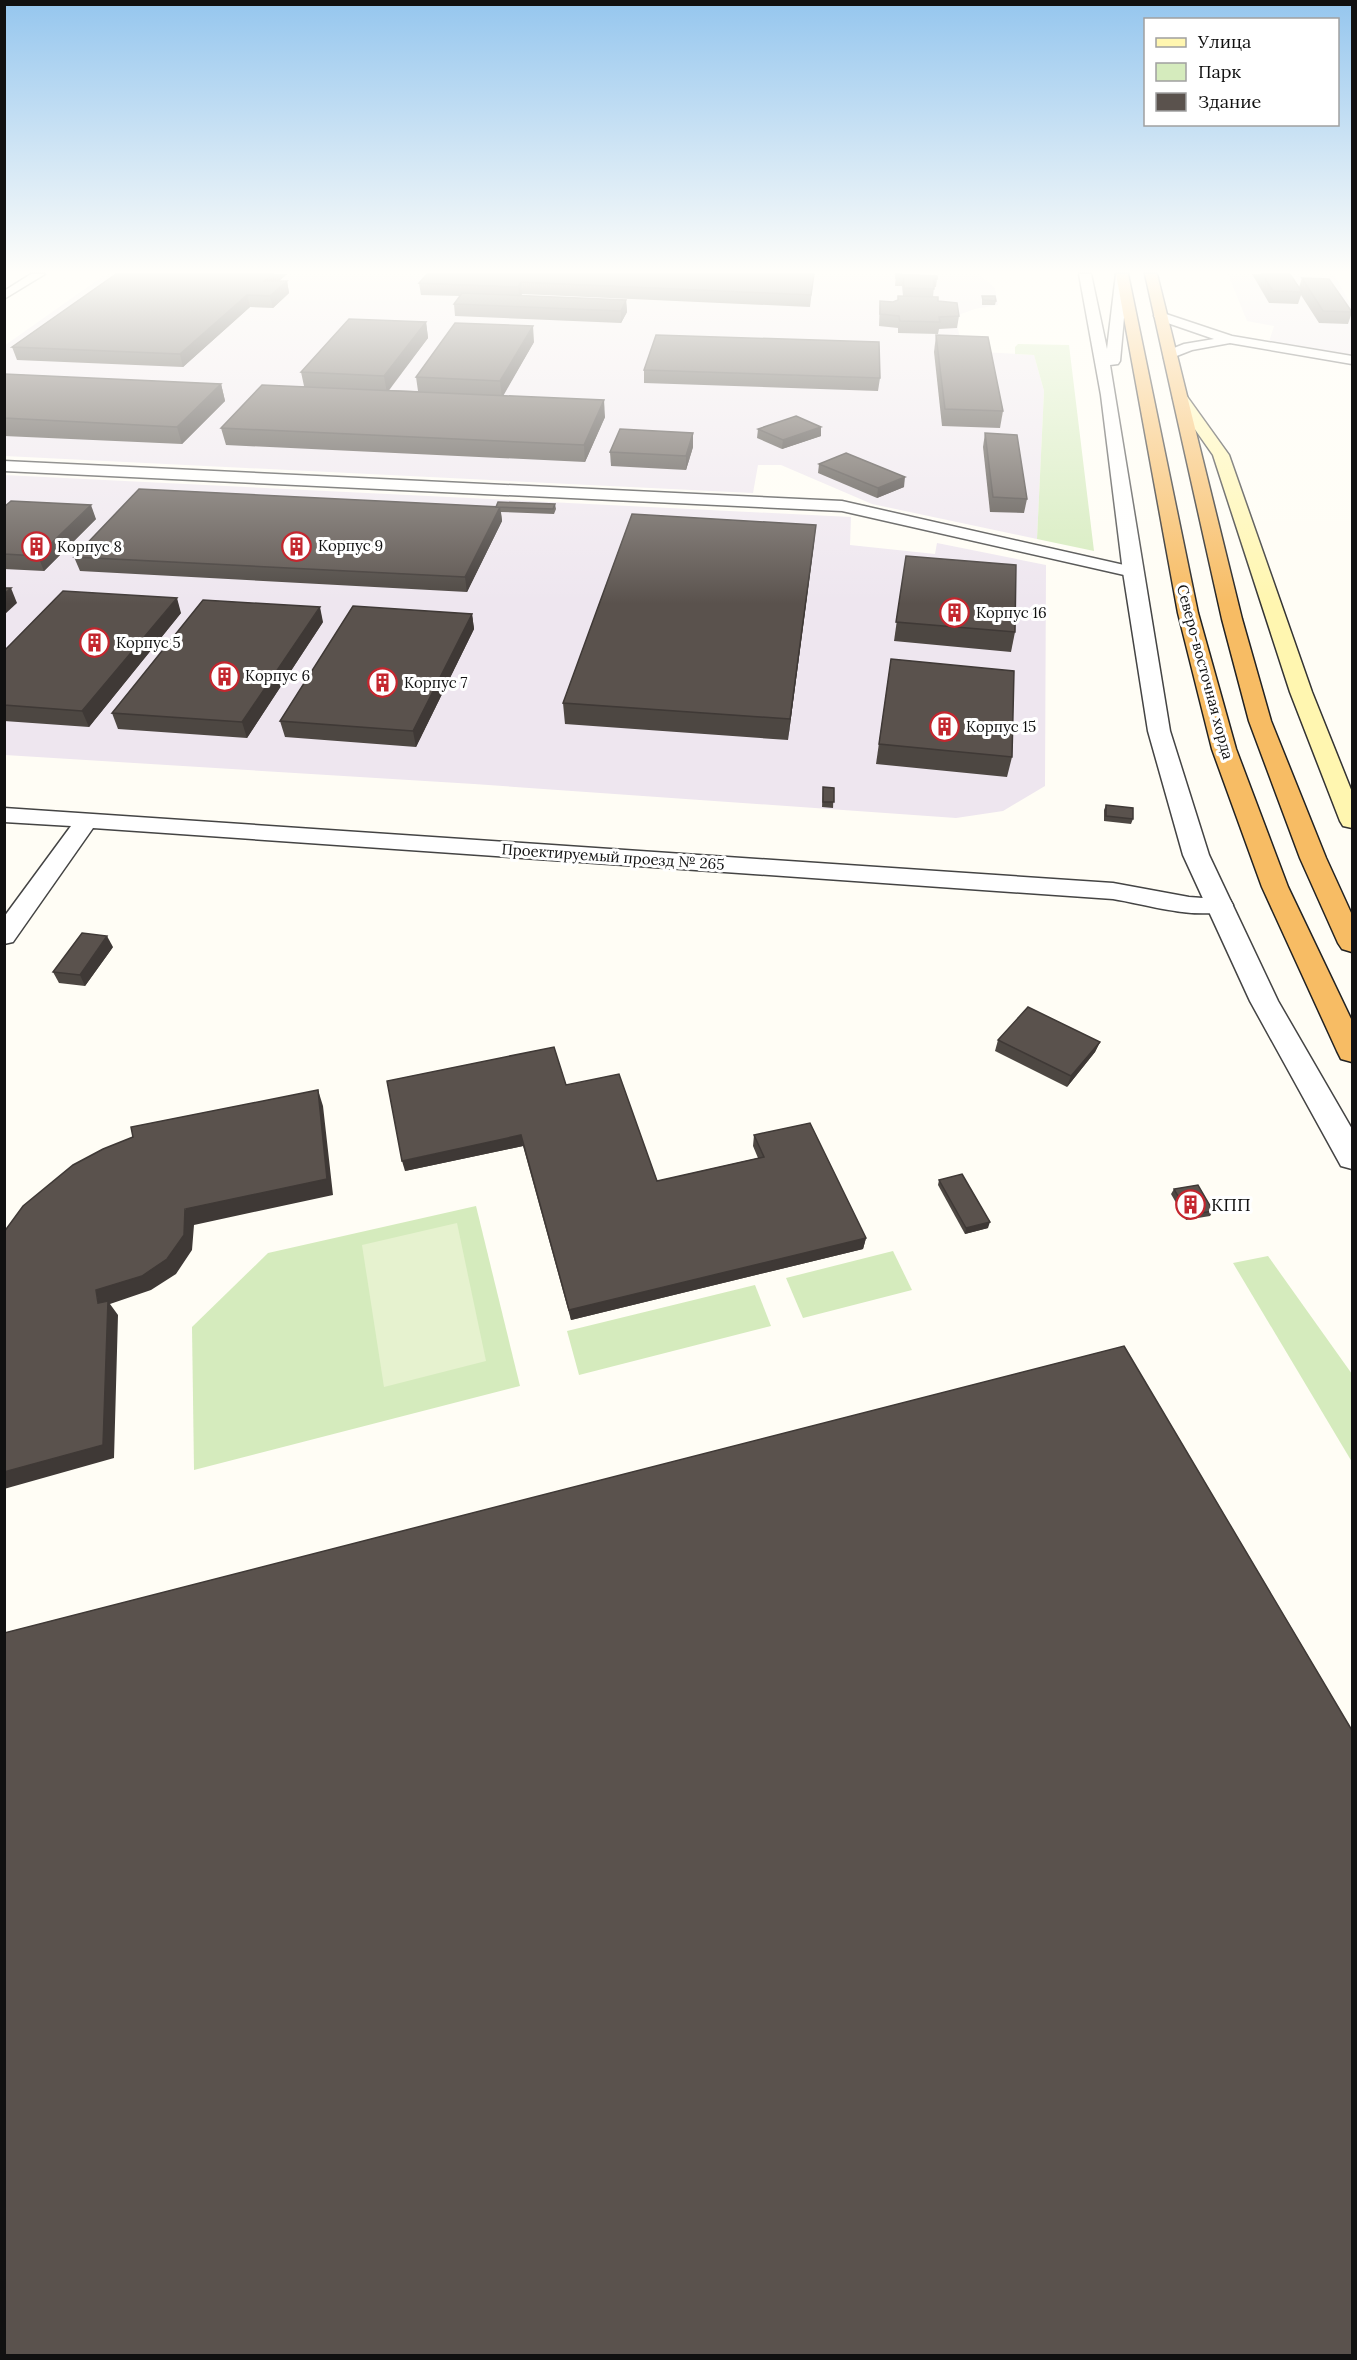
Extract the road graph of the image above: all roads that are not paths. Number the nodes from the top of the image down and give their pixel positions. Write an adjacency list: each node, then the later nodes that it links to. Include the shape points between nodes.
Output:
1 (1107, 384): 5 (street)
2 (1110, 384): 5 (street)
3 (1143, 384): 15 (highway, Северо-восточная хорда, via 1188,613 1224,749 1275,887)
4 (1176, 384): 6 (highway)
5 (1109, 395): 8 (street)
6 (1180, 398): 11 (main road, via 1221,455 1301,692); 14 (highway, via 1260,721 1313,858)
7 (4, 466): 8 (street, via 842,506)
8 (1133, 572): 12 (street, via 1159,731 1196,855)
9 (4, 815): 10 (street, Проектируемый проезд № 265)
10 (87, 820): 12 (street, Проектируемый проезд № 265, via 1101,890 1189,905); 13 (street)
11 (1353, 821)
12 (1221, 905): 16 (street, via 1264,1001)
13 (4, 936)
14 (1353, 943)
15 (1353, 1051)
16 (1353, 1157)

